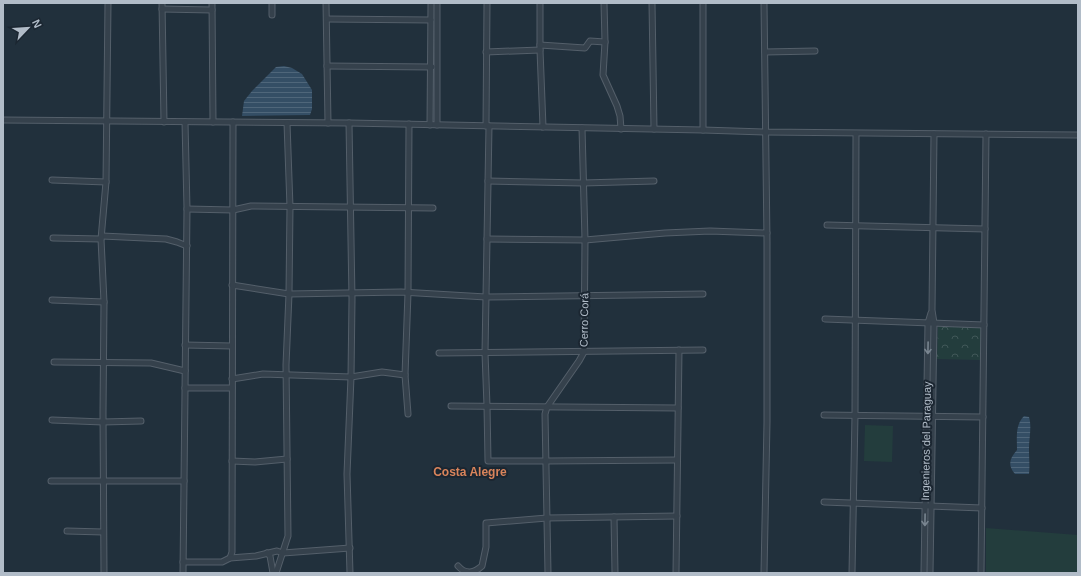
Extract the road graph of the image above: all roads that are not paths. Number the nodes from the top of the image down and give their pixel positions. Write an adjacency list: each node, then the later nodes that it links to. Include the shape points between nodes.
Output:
1 (108, 3): 27 (street)
2 (212, 3): 14 (street)
3 (272, 3): 15 (street)
4 (326, 3): 16 (street)
5 (431, 3): 17 (street)
6 (437, 3): 25 (street)
7 (487, 3): 20 (street)
8 (540, 3): 19 (street)
9 (604, 3): 18 (street)
10 (652, 3): 42 (street)
11 (703, 3): 43 (street)
12 (764, 3): 21 (street)
13 (162, 6): 14 (street); 28 (street)
14 (212, 10): 30 (street)
15 (272, 15)
16 (327, 19): 17 (street); 23 (street)
17 (431, 20): 24 (street)
18 (605, 42): 19 (street, via 590,41 585,48); 41 (street, via 603,75 617,106)
19 (540, 48): 20 (street); 39 (street)
20 (486, 52): 38 (street)
21 (765, 52): 22 (street); 44 (street)
22 (815, 52)
23 (327, 66): 24 (street); 33 (street)
24 (430, 67): 25 (street); 36 (street)
25 (437, 68): 37 (street)
26 (3, 120): 27 (street)
27 (107, 121): 28 (street); 51 (street)
28 (164, 122): 29 (street)
29 (185, 122): 30 (street); 58 (street)
30 (213, 122): 31 (street)
31 (233, 122): 32 (street); 59 (street)
32 (287, 123): 33 (street); 54 (street)
33 (328, 123): 34 (street)
34 (349, 123): 35 (street); 55 (street)
35 (408, 124): 36 (street); 56 (street)
36 (430, 124): 37 (street)
37 (437, 125): 38 (street)
38 (488, 126): 39 (street); 50 (street)
39 (544, 127): 40 (street)
40 (582, 128): 41 (street); 53 (street, Cerro Corá)
41 (621, 128): 42 (street)
42 (654, 129): 43 (street)
43 (703, 130): 44 (street)
44 (765, 132): 45 (street); 64 (street)
45 (856, 134): 46 (street); 61 (street)
46 (934, 134): 47 (street); 62 (street, Ingenieros del Paraguay)
47 (986, 134): 48 (street); 63 (street)
48 (1078, 135)
49 (52, 180): 51 (street)
50 (488, 181): 53 (street); 67 (street)
51 (106, 182): 66 (street)
52 (654, 182): 53 (street)
53 (583, 183): 68 (street, Cerro Corá)
54 (290, 207): 55 (street); 59 (street, via 251,206); 73 (street)
55 (350, 208): 56 (street); 71 (street)
56 (408, 208): 57 (street); 72 (street)
57 (433, 208)
58 (187, 209): 59 (street); 69 (street)
59 (233, 210): 70 (street)
60 (827, 224): 61 (street)
61 (856, 225): 62 (street); 80 (street)
62 (933, 228): 63 (street); 81 (street, Ingenieros del Paraguay)
63 (985, 229): 82 (street)
64 (767, 233): 68 (street, via 710,231); 141 (street)
65 (53, 238): 66 (street)
66 (102, 238): 69 (street, via 170,240); 78 (street)
67 (487, 239): 68 (street); 76 (street)
68 (585, 240): 75 (street, Cerro Corá)
69 (187, 246): 83 (street)
70 (232, 285): 73 (street); 84 (street)
71 (352, 293): 72 (street); 73 (street); 95 (street)
72 (408, 293): 76 (street); 94 (street)
73 (289, 294): 93 (street)
74 (703, 294): 75 (street)
75 (585, 295): 76 (street); 87 (street, Cerro Corá)
76 (486, 297): 89 (street)
77 (52, 300): 78 (street)
78 (104, 302): 91 (street)
79 (825, 319): 80 (street)
80 (855, 320): 81 (street); 105 (street)
81 (931, 323): 82 (street); 106 (street, Ingenieros del Paraguay)
82 (984, 325): 107 (street)
83 (186, 345): 84 (street); 92 (street)
84 (232, 346): 96 (street)
85 (679, 350): 86 (street); 87 (street); 102 (street)
86 (703, 350)
87 (584, 352): 89 (street); 101 (street, Cerro Corá)
88 (439, 353): 89 (street)
89 (484, 353): 100 (street)
90 (54, 362): 91 (street)
91 (104, 363): 92 (street, via 151,363); 110 (street)
92 (185, 372): 97 (street)
93 (286, 375): 95 (street); 96 (street, via 256,375); 111 (street)
94 (405, 375): 95 (street, via 382,372); 103 (street)
95 (351, 377): 128 (street, via 347,474)
96 (232, 379): 98 (street)
97 (185, 388): 98 (street); 116 (street)
98 (232, 388): 113 (street)
99 (450, 406): 100 (street)
100 (487, 406): 101 (street); 114 (street, via 488,460)
101 (547, 407): 102 (street); 114 (street, Cerro Corá)
102 (678, 408): 112 (street)
103 (408, 414)
104 (824, 415): 105 (street)
105 (855, 415): 106 (street); 119 (street)
106 (930, 417): 107 (street); 120 (street, Ingenieros del Paraguay); 121 (street, Ingenieros del Paraguay)
107 (983, 417): 122 (street)
108 (52, 420): 110 (street)
109 (141, 421): 110 (street)
110 (103, 422): 117 (street)
111 (287, 459): 113 (street); 130 (street, via 288,536)
112 (677, 460): 114 (street); 123 (street)
113 (232, 461): 131 (street)
114 (546, 462): 125 (street, Cerro Corá)
115 (51, 481): 117 (street)
116 (184, 481): 117 (street); 132 (street)
117 (103, 482): 127 (street)
118 (824, 502): 119 (street)
119 (854, 503): 120 (street); 142 (street)
120 (925, 506): 121 (street); 143 (street, Ingenieros del Paraguay, one-way to 143)
121 (931, 506): 122 (street); 144 (street, Ingenieros del Paraguay)
122 (982, 508): 145 (street)
123 (677, 516): 124 (street); 140 (street)
124 (614, 517): 125 (street); 139 (street)
125 (547, 518): 133 (street, via 486,523 486,547 482,566 469,573 462,571); 138 (street, Cerro Corá)
126 (67, 532): 127 (street)
127 (103, 532): 134 (street)
128 (350, 548): 130 (street); 137 (street)
129 (268, 553): 130 (street); 131 (street); 136 (street)
130 (283, 553): 136 (street)
131 (230, 558): 132 (street, via 222,562)
132 (183, 562): 135 (street)
133 (458, 566)
134 (104, 573)
135 (183, 573)
136 (275, 573)
137 (350, 573)
138 (548, 573)
139 (615, 573)
140 (676, 573)
141 (764, 573)
142 (852, 573)
143 (924, 573)
144 (930, 573)
145 (981, 573)

